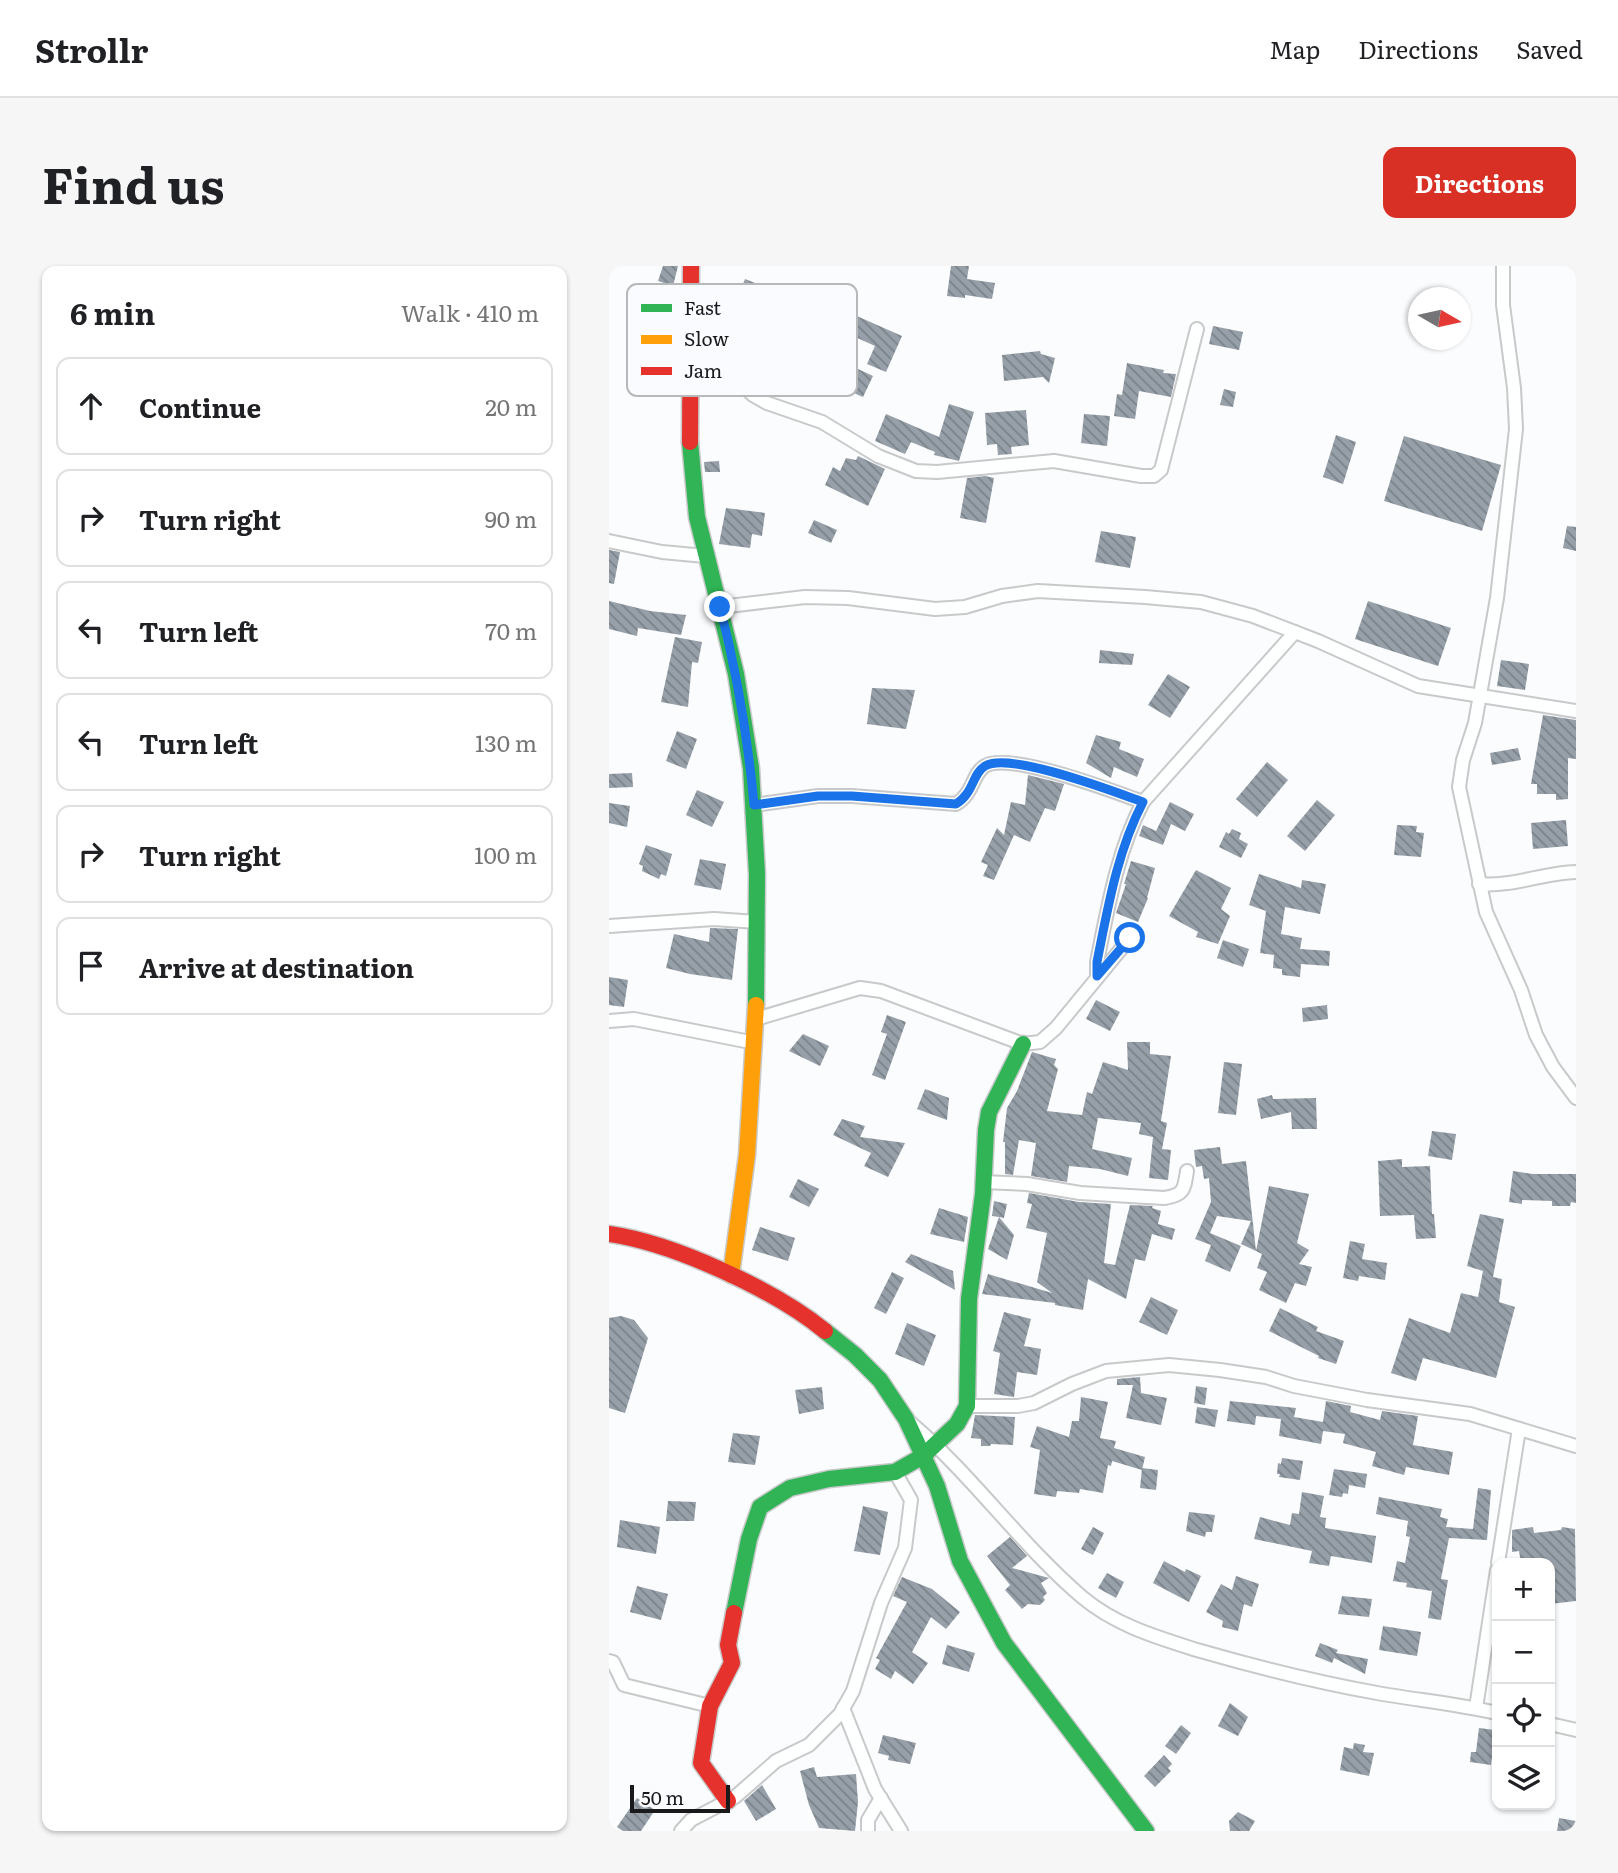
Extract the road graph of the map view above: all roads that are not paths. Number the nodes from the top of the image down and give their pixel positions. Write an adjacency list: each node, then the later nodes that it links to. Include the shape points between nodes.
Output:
1 (691, 266): 3 (street)
2 (1503, 266): 11 (street, via 1516,429 1497,598)
3 (691, 284)
4 (1197, 329): 6 (street, via 1161,470 1154,476 1054,461 916,471 878,456 822,422)
5 (689, 396): 8 (street, via 695,505)
6 (755, 396)
7 (609, 541): 8 (street)
8 (705, 556): 9 (street)
9 (720, 607): 10 (street, via 805,597 955,608 1038,591 1201,603); 14 (street, via 735,665)
10 (1295, 632): 11 (street, via 1418,686); 13 (street)
11 (1480, 695): 12 (street); 16 (street, via 1459,787)
12 (1576, 711)
13 (1143, 802): 14 (street, via 1046,770 998,762 984,766 967,798 956,804 818,796); 20 (street, via 1113,882)
14 (754, 805): 17 (street)
15 (1576, 873): 16 (street, via 1499,886)
16 (1479, 884): 25 (street, via 1536,1035)
17 (757, 922): 18 (street, via 714,919); 21 (street)
18 (609, 926)
19 (1130, 938): 20 (street)
20 (1097, 976): 24 (street, via 1056,1028 1040,1042)
21 (756, 1019): 23 (street); 24 (street, via 860,988 881,991)
22 (609, 1021): 23 (street, via 633,1019)
23 (755, 1043): 29 (street, via 743,1204)
24 (1023, 1044): 27 (street, via 989,1112)
25 (1576, 1098)
26 (1187, 1171): 27 (street, via 1184,1188 1177,1196 1164,1198)
27 (983, 1182): 30 (street, via 969,1299)
28 (609, 1234): 29 (street, via 638,1237)
29 (731, 1275): 31 (street, via 804,1314 855,1355 880,1380)
30 (967, 1406): 32 (street, via 1034,1403 1106,1371 1169,1365 1266,1377 1367,1400 1470,1414); 33 (street, via 957,1424)
31 (906, 1419): 33 (street); 35 (street)
32 (1519, 1429): 34 (street); 37 (street)
33 (935, 1444): 35 (street); 42 (street, via 1083,1598 1142,1633 1273,1670 1376,1693)
34 (1576, 1446)
35 (923, 1456): 36 (street); 51 (street, via 960,1561 1003,1643)
36 (895, 1472): 40 (street, via 790,1488 760,1507 728,1645 732,1663); 41 (street, via 911,1500 905,1548)
37 (1499, 1558)
38 (1492, 1603): 42 (street)
39 (609, 1661): 40 (street, via 614,1662 624,1685)
40 (710, 1706): 47 (street, via 701,1763)
41 (843, 1708): 46 (street); 47 (street, via 809,1745 776,1761)
42 (1476, 1708): 43 (street)
43 (1492, 1712)
44 (1555, 1725): 45 (street)
45 (1576, 1730)
46 (881, 1798): 49 (street, via 868,1821); 50 (street)
47 (728, 1801): 48 (street, via 691,1820)
48 (681, 1831)
49 (868, 1831)
50 (901, 1831)
51 (1146, 1831)

